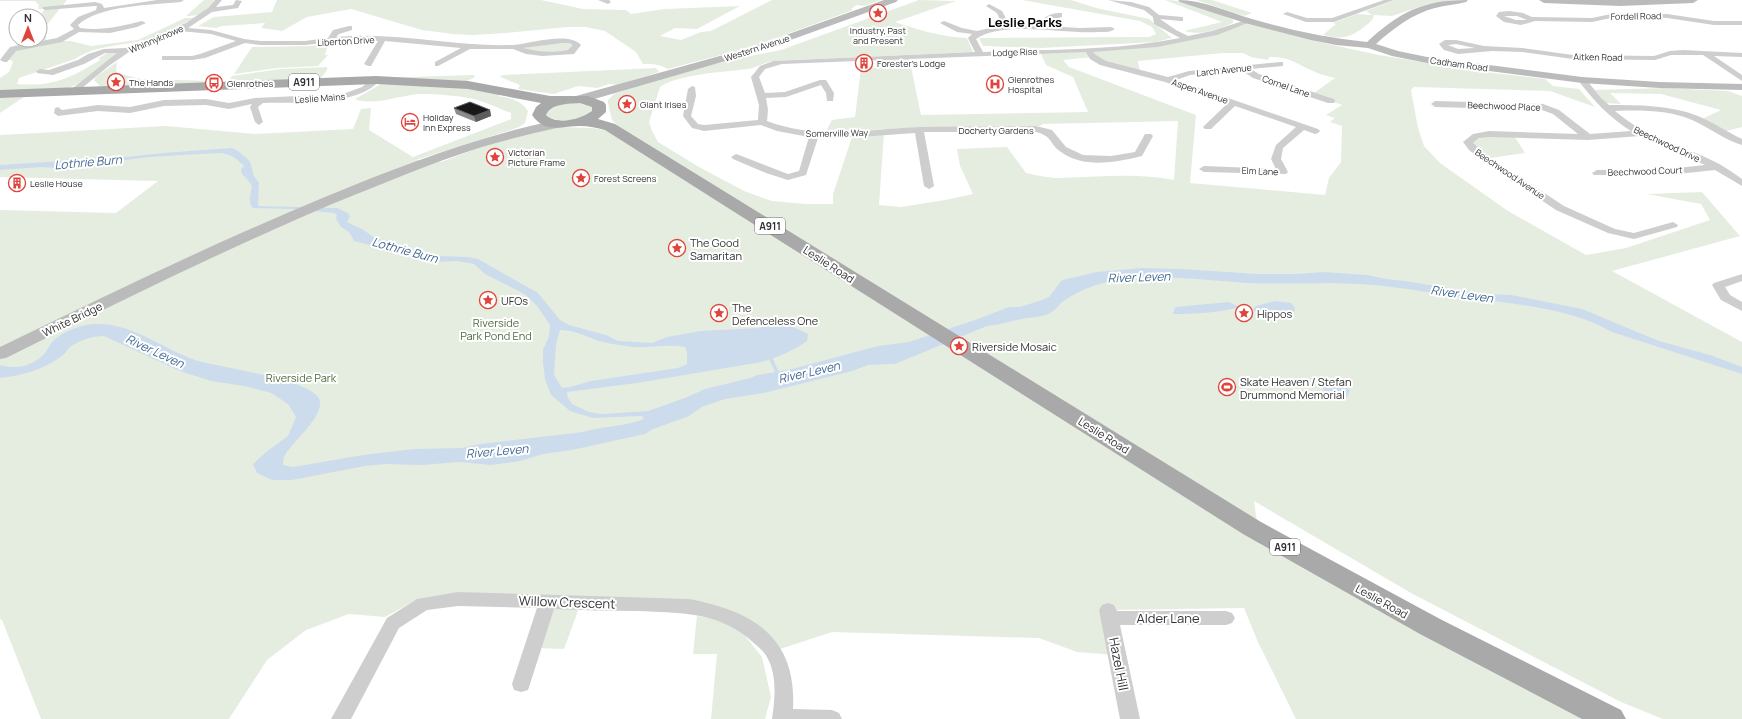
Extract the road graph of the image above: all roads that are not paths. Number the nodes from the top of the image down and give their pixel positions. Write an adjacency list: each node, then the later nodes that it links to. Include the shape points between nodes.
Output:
1 (181, 0): 13 (street)
2 (219, 0): 17 (street, Whinnyknowe)
3 (893, 0): 60 (street, Western Avenue, via 756,49 666,73)
4 (1111, 0): 21 (street, via 1141,6 1154,12)
5 (1183, 0): 24 (street, Cadham Road)
6 (1463, 0): 39 (street, via 1433,5 1403,16)
7 (1544, 0): 12 (street)
8 (1693, 0): 12 (street)
9 (126, 1): 13 (street); 16 (street)
10 (240, 1): 17 (street, via 236,7)
11 (1386, 1): 18 (street, via 1334,20 1306,20)
12 (1620, 4): 20 (street)
13 (133, 6): 16 (street)
14 (989, 6): 28 (street, via 1000,12)
15 (45, 8): 16 (street, via 88,4)
16 (100, 8): 33 (street, via 76,22 74,28)
17 (210, 10): 31 (street, Whinnyknowe)
18 (1287, 14)
19 (1059, 15): 30 (street, via 1047,18)
20 (1642, 16): 23 (street, Fordell Road, via 1616,15 1592,20); 27 (street, Fordell Road)
21 (1158, 17): 22 (street); 36 (street, via 1157,22)
22 (1180, 19)
23 (1531, 19)
24 (1249, 21): 36 (street, Lodge Rise); 39 (street, Cadham Road, via 1323,40)
25 (142, 23): 33 (street, via 110,31)
26 (944, 23): 34 (street, via 960,30)
27 (1742, 23)
28 (1007, 27): 30 (street); 34 (street)
29 (349, 28): 37 (street, via 336,32)
30 (1038, 28): 32 (street)
31 (180, 29): 38 (street, Liberton Drive, via 211,32); 43 (street, Whinnyknowe)
32 (1111, 29)
33 (78, 30): 49 (street, via 59,40 13,49)
34 (977, 33): 46 (street, via 972,38)
35 (383, 39): 37 (street, Liberton Drive); 40 (street, Liberton Drive); 50 (street)
36 (1188, 39): 44 (street, Lodge Rise, via 1157,45)
37 (332, 40): 38 (street, Liberton Drive, via 305,43)
38 (244, 41): 48 (street, via 202,56)
39 (1369, 45): 58 (street, Cadham Road, via 1416,58)
40 (469, 47): 41 (street, Liberton Drive); 51 (street)
41 (514, 47): 41 (street, Liberton Drive, via 562,41 571,41 577,45 571,52 563,54 523,52)
42 (1490, 49): 42 (street, Aitken Road, via 1456,42 1443,44 1449,49 1462,52); 45 (street, Aitken Road, via 1524,50 1591,58 1649,58 1677,52)
43 (129, 50): 54 (street, via 104,51 50,73); 62 (street, Whinnyknowe, via 105,65)
44 (1088, 50): 46 (street, Lodge Rise); 57 (street, Aspen Avenue, via 1093,57 1103,63)
45 (1705, 53): 47 (street, Aitken Road); 55 (street)
46 (980, 54): 64 (street, Lodge Rise, via 778,62 758,70 755,77)
47 (1742, 55)
48 (165, 58)
49 (4, 60)
50 (368, 64)
51 (438, 64)
52 (1280, 64): 53 (street, Larch Avenue)
53 (1243, 68): 57 (street, Larch Avenue, via 1189,73); 68 (street, Cornel Lane, via 1256,76)
54 (40, 70)
55 (1742, 79)
56 (376, 80): 62 (main road, A911); 67 (street, Leslie Mains, via 366,89 344,97); 71 (main road, A911, via 481,87)
57 (1168, 80): 69 (street, Aspen Avenue)
58 (1582, 80): 59 (street, Cadham Road); 73 (street, Beechwood Drive)
59 (1742, 87)
60 (619, 89): 65 (street); 72 (street, via 604,98)
61 (692, 89): 77 (street, via 693,96 687,116 696,126 704,128)
62 (73, 91): 63 (main road, A911)
63 (0, 94)
64 (762, 96): 66 (street, via 786,94 823,82 830,93); 77 (street, via 765,114)
65 (580, 99): 71 (main road, via 560,101); 72 (main road, via 595,102)
66 (830, 99)
67 (260, 101): 74 (street, Leslie Mains, via 224,106 209,100 164,103 130,110 98,108 58,111); 75 (street, via 254,107)
68 (1331, 101)
69 (1233, 103): 80 (street); 81 (street, Aspen Avenue)
70 (1435, 104): 88 (street, Beechwood Place, via 1543,107 1556,112)
71 (538, 108): 78 (main road, A911, via 544,121); 84 (street, via 533,125)
72 (599, 108): 76 (main road, A911, via 589,119); 79 (main road, A911)
73 (1606, 108): 85 (street, Beechwood Drive); 89 (street, via 1646,108 1682,114 1700,120 1720,133)
74 (48, 117)
75 (259, 122)
76 (580, 122): 78 (main road, A911); 79 (main road, A911)
77 (762, 122): 86 (street, Somerville Way, via 794,133)
78 (557, 124): 84 (street)
79 (610, 127): 108 (main road, Leslie Road / A911, via 1252,528 1442,634)
80 (1208, 127)
81 (1302, 127): 83 (street, Aspen Avenue); 92 (street, Elm Lane, via 1279,147 1276,158 1283,172)
82 (919, 130): 86 (street, Somerville Way); 87 (street, Docherty Gardens, via 1036,129 1049,132 1063,150 1075,156 1093,159 1122,158 1139,154); 95 (street)
83 (1315, 131)
84 (517, 133): 99 (street, White Bridge, via 398,172 270,225)
85 (1641, 133): 88 (street, Beechwood Avenue); 91 (street, Beechwood Drive)
86 (814, 136): 90 (street, via 803,173 788,177)
87 (1148, 136)
88 (1588, 137): 96 (street, Beechwood Avenue, via 1489,134 1476,136 1468,142 1472,148 1560,208 1612,231 1634,236)
89 (1742, 142)
90 (736, 157)
91 (1717, 167): 93 (street, Beechwood Court, via 1668,172); 94 (street, Beechwood Drive)
92 (1204, 169)
93 (1597, 173)
94 (1742, 183)
95 (929, 186)
96 (1673, 225)
97 (1742, 277): 98 (street, via 1718,285 1725,297)
98 (1742, 307)
99 (0, 354)
100 (548, 602): 103 (street); 104 (street, Willow Crescent, via 689,606 736,620 754,630 776,655 784,687); 105 (street, Willow Crescent, via 458,599 423,604 392,623)
101 (1109, 614): 102 (street, Alder Lane); 107 (street, Hazel Hill)
102 (1226, 618)
103 (521, 684)
104 (782, 718): 106 (street)
105 (341, 719)
106 (832, 719)
107 (1130, 719)
108 (1611, 719)

